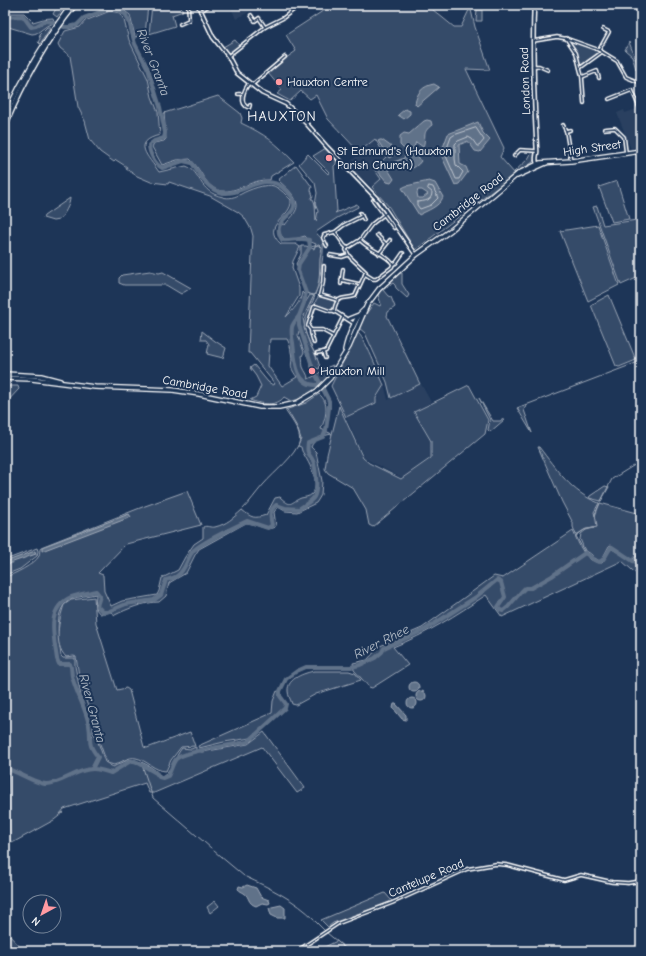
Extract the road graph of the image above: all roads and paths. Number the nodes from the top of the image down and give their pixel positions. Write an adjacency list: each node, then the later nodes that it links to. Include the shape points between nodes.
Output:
1 (71, 5): 12 (highway)
2 (75, 5): 12 (highway)
3 (188, 5): 13 (street, via 189,20)
4 (198, 5): 8 (street)
5 (210, 5): 8 (street)
6 (300, 5): 14 (street)
7 (534, 5): 18 (street, London Road)
8 (200, 11): 21 (street, via 213,37)
9 (260, 15): 11 (street)
10 (251, 16): 11 (street, via 255,21)
11 (259, 18): 14 (street)
12 (62, 20): 16 (highway)
13 (180, 24)
14 (265, 27): 21 (street)
15 (603, 29): 19 (street, via 609,32)
16 (55, 30): 36 (highway, via 27,70); 38 (highway)
17 (566, 38): 18 (street, via 550,37); 19 (street); 24 (street, via 576,53)
18 (533, 41): 23 (street, London Road)
19 (599, 50): 20 (street)
20 (602, 52): 24 (street); 28 (street, via 617,60 626,77)
21 (228, 56): 29 (street, via 237,73)
22 (285, 57): 29 (street)
23 (533, 66): 25 (street); 42 (street, London Road)
24 (580, 68): 26 (street)
25 (548, 70)
26 (582, 77): 27 (street, via 597,71); 33 (street)
27 (599, 78)
28 (641, 83)
29 (251, 84): 31 (street); 49 (street, via 262,94 289,107 371,191)
30 (238, 94): 31 (street)
31 (243, 94): 34 (street, via 243,104 249,108)
32 (609, 99): 35 (street, via 632,90)
33 (584, 103)
34 (250, 104)
35 (641, 112)
36 (5, 116)
37 (563, 125): 41 (street)
38 (5, 126)
39 (604, 129): 44 (street, via 615,128 624,137)
40 (570, 130): 41 (street)
41 (566, 131): 46 (street)
42 (537, 151): 45 (street, via 520,150); 47 (street, London Road)
43 (641, 151): 44 (highway, High Street)
44 (626, 153): 46 (highway, High Street)
45 (514, 156)
46 (571, 161): 47 (highway, High Street)
47 (538, 164): 66 (highway, Cambridge Road, via 516,176 451,230)
48 (373, 200): 51 (street)
49 (388, 212): 51 (street); 66 (street)
50 (360, 213): 52 (street)
51 (383, 215): 54 (street); 57 (street, via 372,224)
52 (362, 216): 53 (street); 55 (street)
53 (364, 220)
54 (394, 228)
55 (335, 232): 60 (street, via 324,235); 61 (street)
56 (377, 235): 59 (street)
57 (360, 240): 61 (street); 63 (street)
58 (390, 240): 59 (street)
59 (386, 244): 63 (street)
60 (326, 246)
61 (347, 248): 65 (street)
62 (403, 253): 67 (street)
63 (379, 254): 67 (street)
64 (330, 255): 65 (street)
65 (348, 255): 70 (street, via 365,270)
66 (416, 255): 75 (highway, Cambridge Road, via 378,289)
67 (393, 264): 70 (street, via 376,279)
68 (324, 266): 74 (street, via 320,295)
69 (343, 268): 71 (street)
70 (365, 274): 73 (street)
71 (342, 280): 72 (street); 73 (street)
72 (341, 284)
73 (359, 284): 74 (street, via 355,296)
74 (337, 300): 76 (street)
75 (364, 310): 77 (highway, Cambridge Road); 80 (highway, Cambridge Road)
76 (334, 311): 78 (street); 81 (street, via 314,307 308,326)
77 (359, 315): 79 (highway); 80 (highway, Cambridge Road)
78 (343, 317): 79 (street); 82 (street)
79 (348, 319): 80 (street)
80 (357, 324): 89 (highway, Cambridge Road, via 345,351 324,385 305,400 292,405 266,408 173,390 95,387)
81 (311, 330): 82 (street, via 322,330); 83 (street)
82 (333, 336): 84 (street)
83 (314, 343)
84 (323, 352): 85 (street); 86 (street)
85 (317, 353)
86 (325, 358)
87 (5, 374): 89 (highway, Cambridge Road, via 41,376)
88 (5, 378): 89 (highway, Cambridge Road)
89 (61, 382)
90 (5, 771): 91 (highway)
91 (5, 776): 92 (highway)
92 (5, 851)
93 (641, 880): 94 (street, Cantelupe Road, via 628,884 581,875 564,880 496,864 467,869 339,923)
94 (297, 951)

